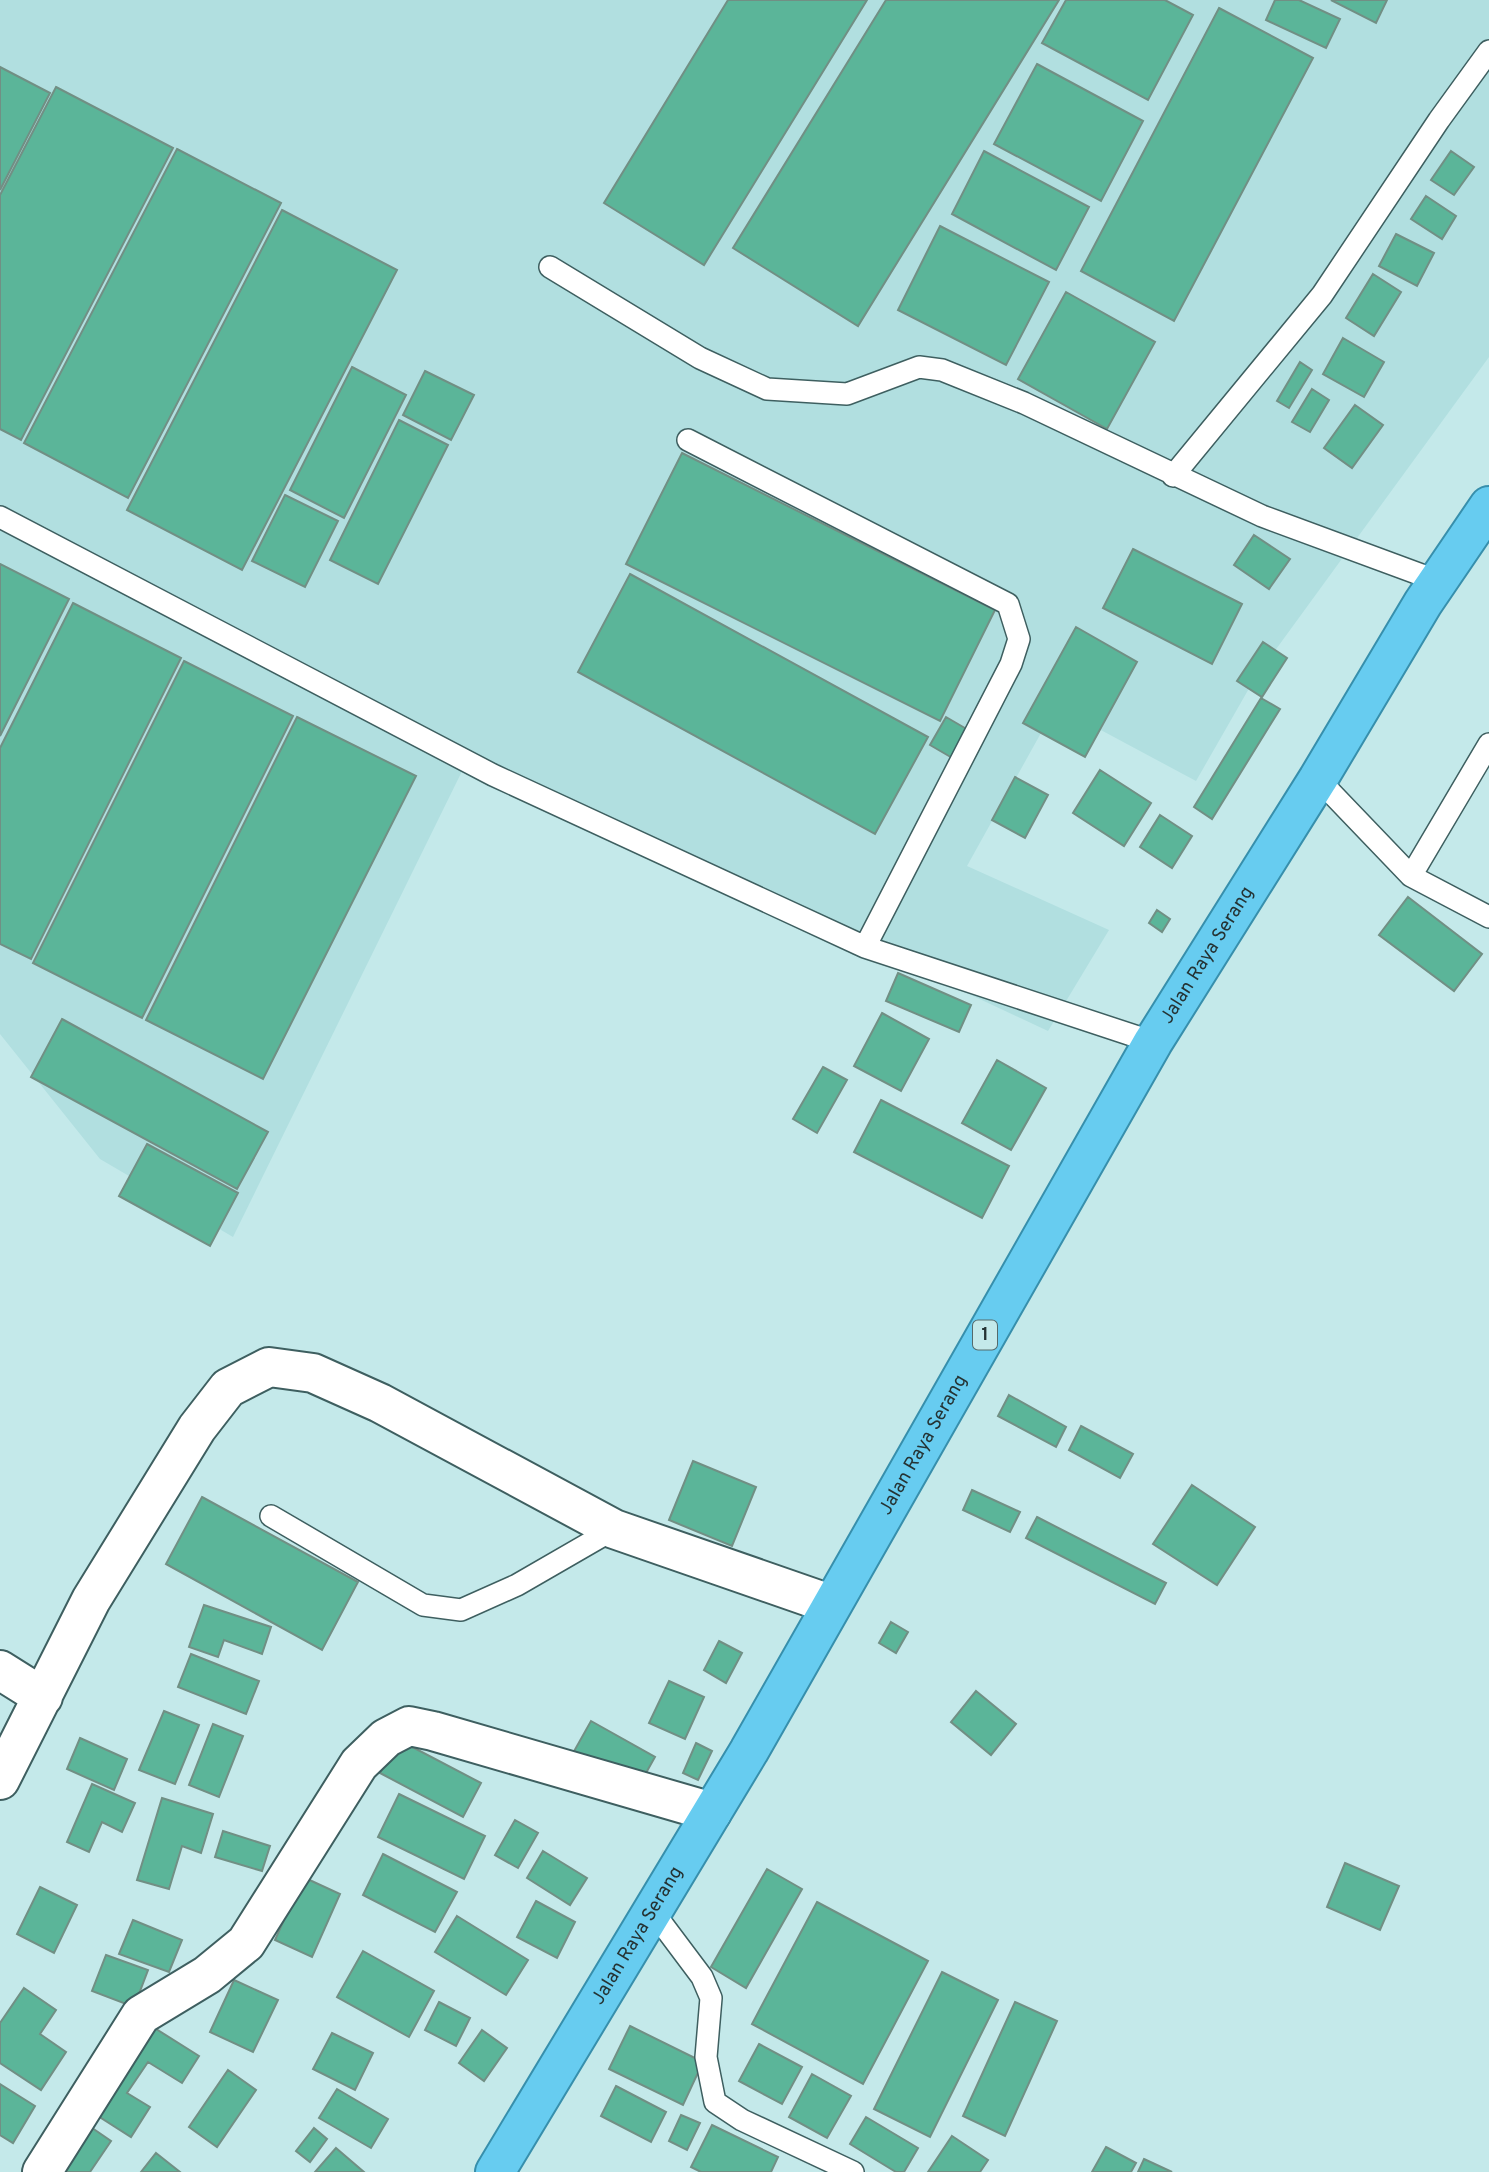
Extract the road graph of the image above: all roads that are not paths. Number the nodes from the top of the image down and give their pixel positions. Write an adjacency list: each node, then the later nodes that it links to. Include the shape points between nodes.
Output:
1 (1489, 51): 4 (lane, via 1322,295)
2 (550, 267): 4 (lane, via 700,358 767,388 847,394 919,367 942,370 1024,403)
3 (688, 440): 12 (lane, via 1008,604 1018,639 1011,664)
4 (1173, 476): 7 (lane, via 1262,516)
5 (1489, 506): 7 (highway, Jalan Raya Serang / 1)
6 (0, 517): 12 (lane, via 493,775)
7 (1438, 581): 9 (highway, Jalan Raya Serang / 1)
8 (1489, 744): 10 (lane)
9 (1318, 779): 10 (lane); 13 (highway, Jalan Raya Serang / 1)
10 (1411, 876): 11 (lane)
11 (1489, 917)
12 (865, 947): 13 (lane)
13 (1153, 1042): 16 (highway, Jalan Raya Serang / 1)
14 (271, 1516): 15 (lane, via 423,1605 461,1610 517,1585)
15 (614, 1529): 16 (street); 18 (street, via 380,1403 313,1373 269,1367 228,1388 197,1428 91,1600)
16 (830, 1604): 20 (highway, Jalan Raya Serang / 1)
17 (0, 1670): 18 (street)
18 (43, 1697): 19 (street)
19 (0, 1780)
20 (712, 1812): 21 (highway, Jalan Raya Serang / 1); 22 (street, via 433,1731 409,1726 386,1738 359,1764 246,1943 207,1975 141,2015)
21 (651, 1909): 23 (highway, Jalan Raya Serang / 1); 24 (lane, via 702,1977 711,1998 705,2036 715,2102 742,2120)
22 (42, 2172)
23 (495, 2172)
24 (853, 2172)

